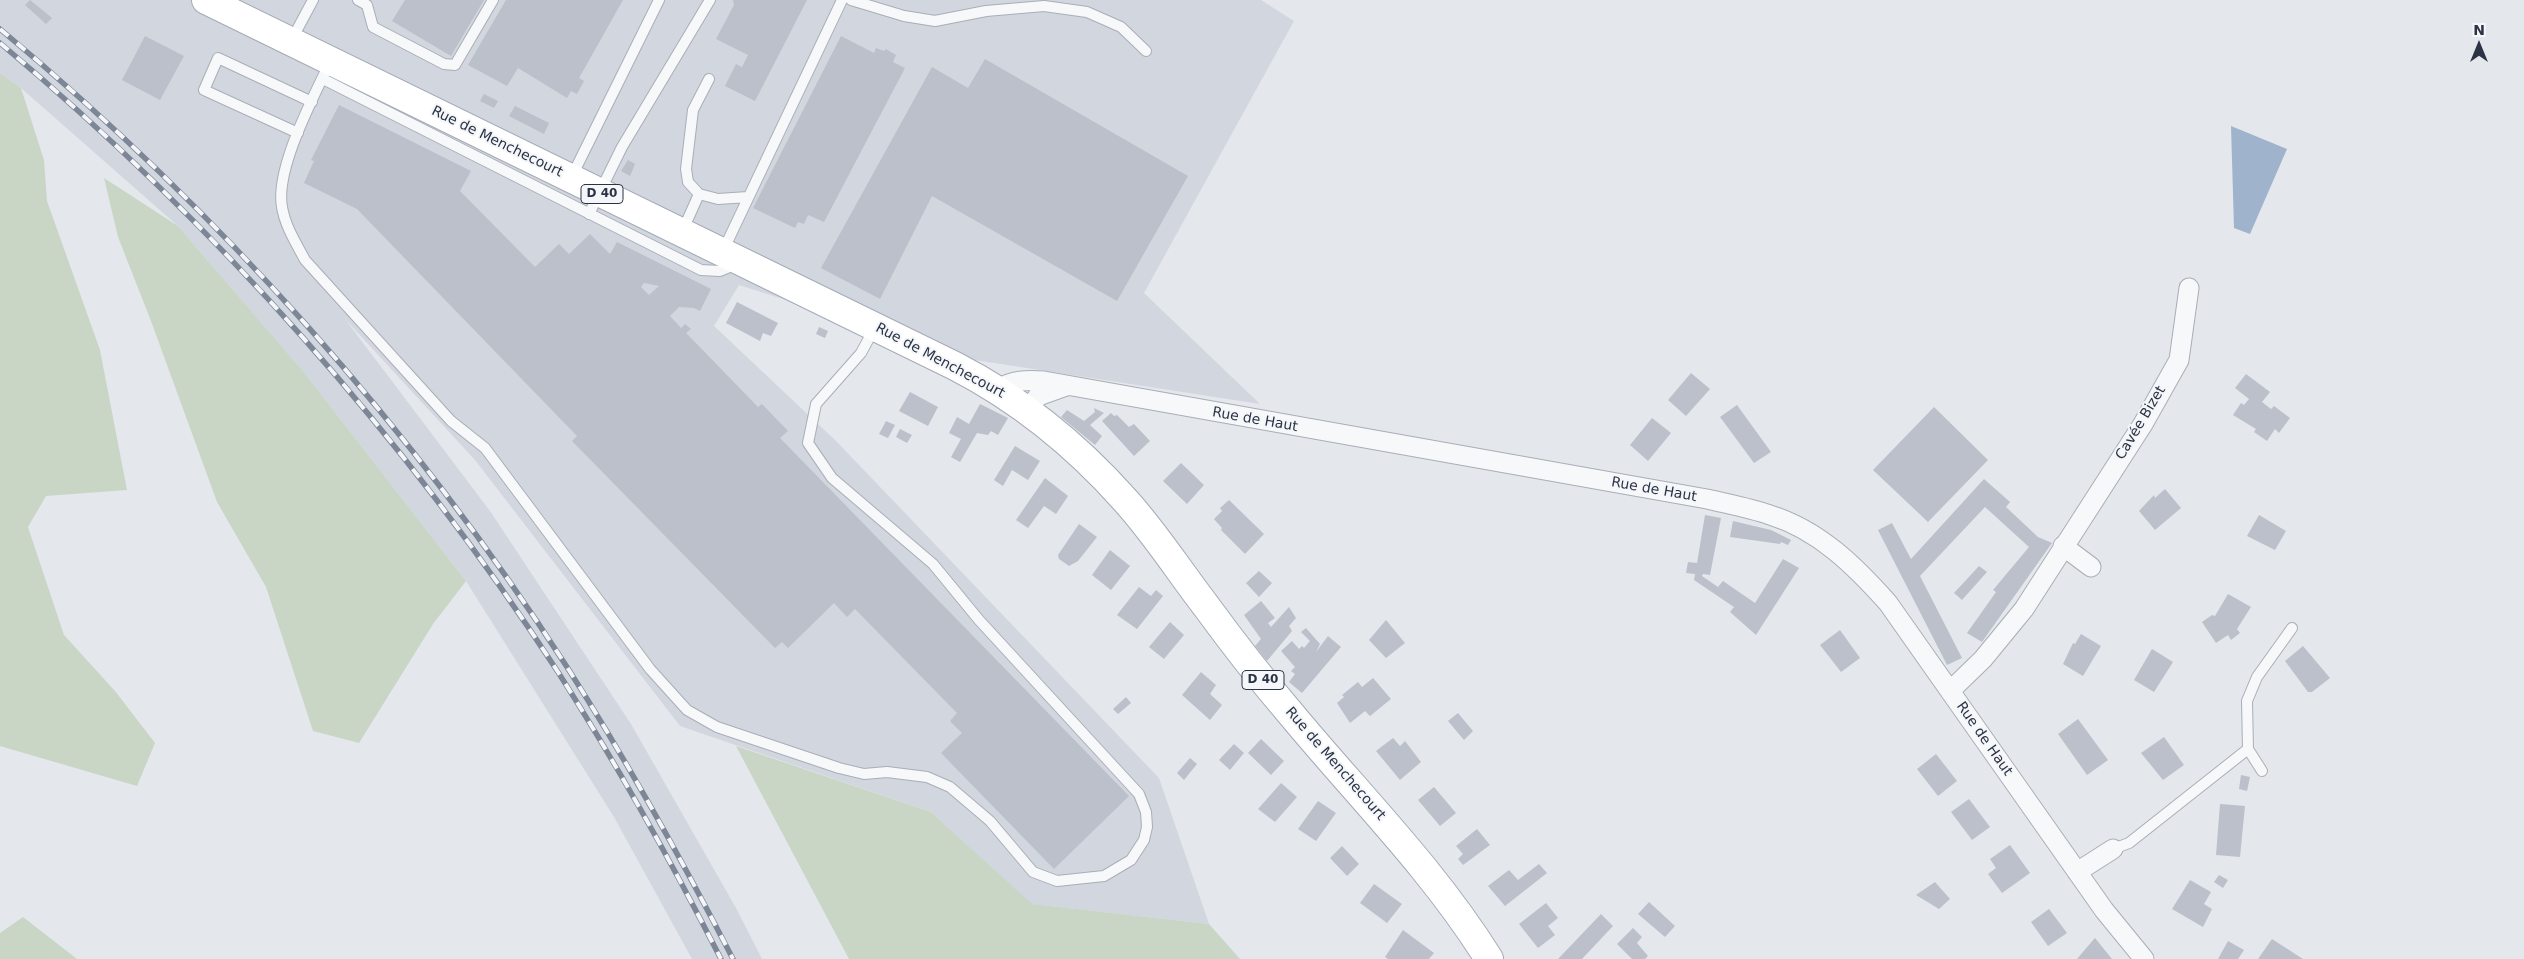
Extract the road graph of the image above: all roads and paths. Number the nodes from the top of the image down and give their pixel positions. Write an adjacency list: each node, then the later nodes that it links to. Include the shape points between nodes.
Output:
1 (206, 0): 9 (main road, Rue de Menchecourt / D 40)
2 (313, 0): 9 (lane)
3 (358, 0): 4 (lane, via 367,5 373,27 444,64 455,65)
4 (493, 0)
5 (659, 0): 15 (lane)
6 (710, 0): 18 (lane, via 622,147)
7 (842, 0): 17 (lane)
8 (851, 0): 10 (lane, via 904,16 936,21 986,11 1044,6 1088,12 1121,27)
9 (290, 42): 11 (main road, Rue de Menchecourt / D 40)
10 (1146, 51)
11 (327, 70): 13 (lane); 15 (main road, Rue de Menchecourt / D 40); 18 (lane)
12 (709, 80): 16 (lane, via 693,110 686,170 688,182)
13 (312, 102): 14 (lane); 14 (lane, via 218,58 204,90)
14 (298, 133): 22 (lane, via 286,168 282,207 305,260 451,421 485,448 650,669 687,710 717,727 839,768 864,774 887,772 927,777 950,787 990,821 1033,872 1057,881 1104,876 1131,860 1144,840 1146,812 1139,794 986,627 933,564 832,478 808,443 816,404 861,353)
15 (571, 178): 18 (main road, Rue de Menchecourt / D 40)
16 (699, 194): 17 (lane, via 718,199); 19 (lane)
17 (748, 197): 20 (lane)
18 (595, 203): 19 (main road, Rue de Menchecourt / D 40); 20 (lane, via 701,270 720,271)
19 (682, 233): 20 (main road, Rue de Menchecourt / D 40)
20 (732, 257): 22 (main road, Rue de Menchecourt / D 40)
21 (2189, 288): 26 (street, Cavée Bizet, via 2179,360 2143,424)
22 (876, 327): 24 (main road, Rue de Menchecourt / D 40)
23 (1066, 386): 24 (street, Rue de Haut, via 1023,380 1010,382); 25 (street, Rue de Haut, via 1038,396); 29 (street, Rue de Haut, via 1707,499 1771,515 1826,542 1862,574 1888,603)
24 (998, 389): 25 (main road, Rue de Menchecourt / D 40)
25 (1028, 411): 34 (main road, Rue de Menchecourt / D 40, via 1103,477 1147,526 1206,608 1285,708 1436,883)
26 (2063, 546): 27 (street); 29 (street, Cavée Bizet, via 2024,609 1983,659)
27 (2091, 567)
28 (2292, 628): 30 (lane, via 2257,677 2248,701)
29 (1950, 690): 33 (street, Rue de Haut)
30 (2248, 749): 31 (lane); 32 (lane, via 2129,843)
31 (2262, 771)
32 (2113, 849): 33 (street)
33 (2077, 872): 35 (street, Rue de Haut)
34 (1489, 959)
35 (2144, 959)

